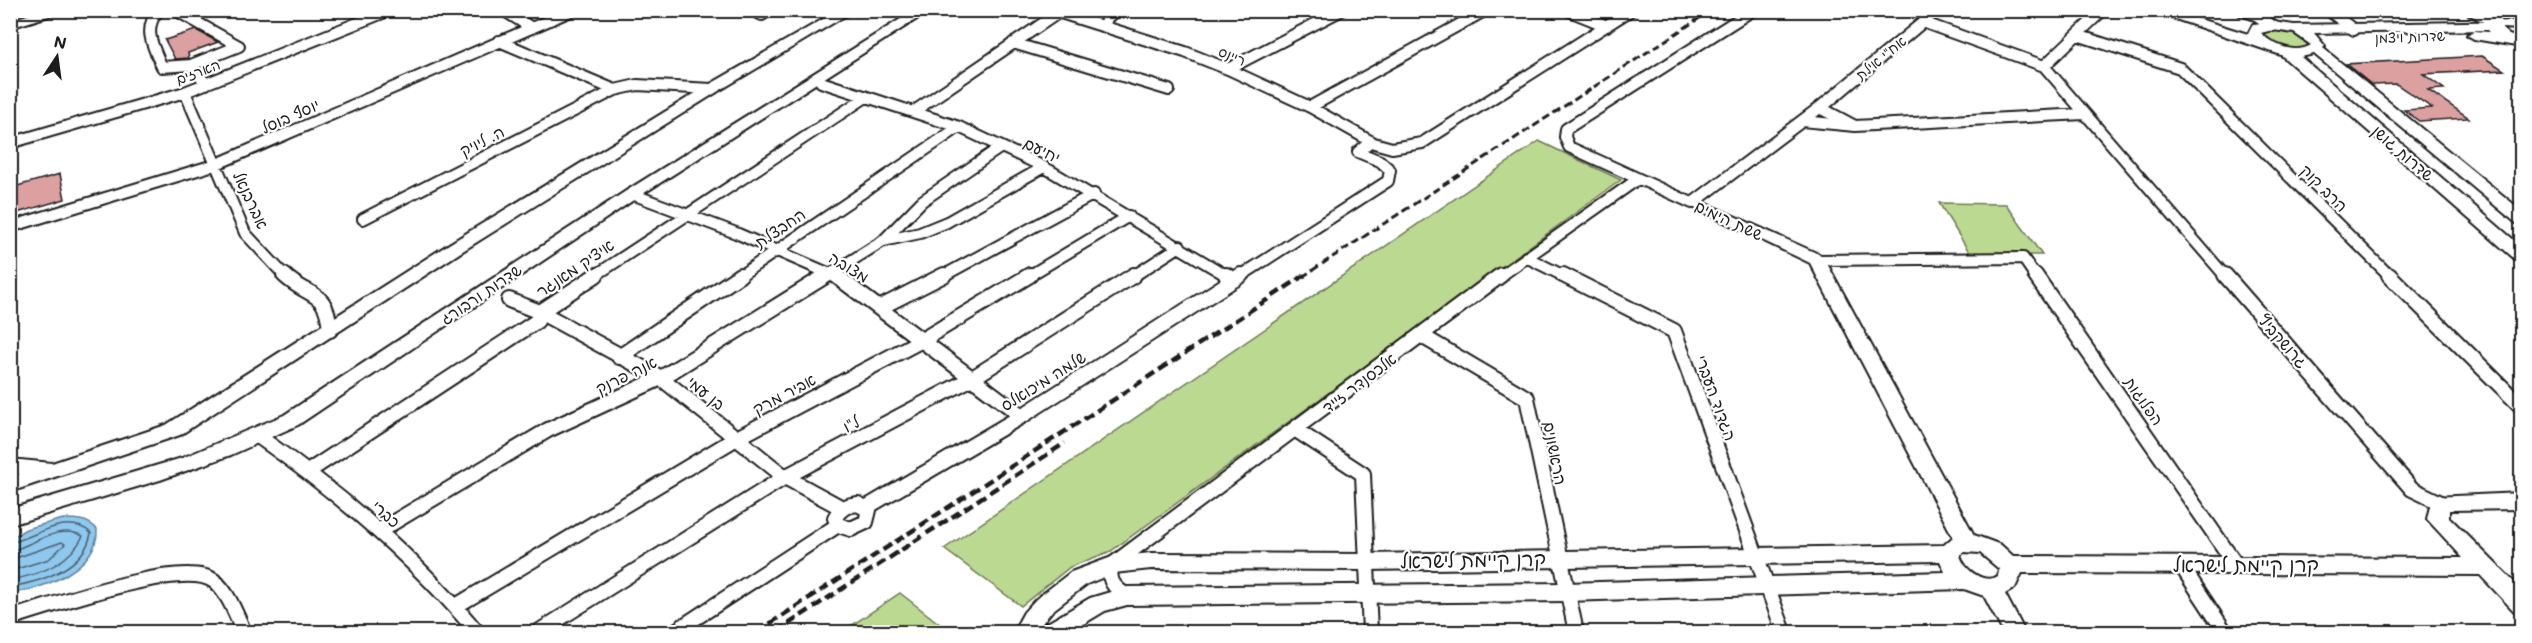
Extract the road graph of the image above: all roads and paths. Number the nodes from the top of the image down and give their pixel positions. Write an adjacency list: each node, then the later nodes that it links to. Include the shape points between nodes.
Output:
1 (63, 10): 26 (street)
2 (159, 10): 44 (street, via 149,22 149,33 162,67)
3 (175, 10): 44 (street, via 239,46)
4 (390, 10): 48 (street, הארזים)
5 (502, 10): 32 (street)
6 (573, 10): 32 (street, יוסף בוסל)
7 (752, 10): 8 (street, via 762,15)
8 (769, 10)
9 (849, 10): 49 (street)
10 (925, 10): 71 (street, שדרות ורבורג)
11 (1118, 10): 29 (street)
12 (1342, 10): 46 (street)
13 (1486, 10): 57 (street)
14 (1567, 10): 30 (street)
15 (1632, 10): 30 (street)
16 (1754, 10): 70 (street, ששת הימים, via 1566,129 1569,147)
17 (1939, 10): 25 (street, אח"י אילת)
18 (2103, 10): 36 (street)
19 (2155, 10): 41 (street)
20 (2179, 10): 33 (street, via 2224,23)
21 (2241, 10): 31 (street)
22 (2328, 10): 35 (street)
23 (2471, 10): 27 (street)
24 (1055, 12): 29 (street, ריינס); 39 (street)
25 (1924, 23): 45 (street); 56 (street, אח"י אילת)
26 (10, 24)
27 (2494, 24): 28 (street, שדרות ויצמן); 35 (street, שדרות ויצמן); 37 (street, via 2494,32)
28 (2521, 24)
29 (1103, 26): 46 (street, ריינס)
30 (1607, 26): 65 (street, ריינס, via 1422,143 1392,148)
31 (2273, 26): 33 (street); 34 (street)
32 (532, 27): 38 (street, יוסף בוסל)
33 (2258, 27): 41 (street, via 2254,33)
34 (2293, 29): 35 (street, שדרות ויצמן); 42 (street, שדרות גושן, via 2308,35)
35 (2354, 30)
36 (2077, 36): 45 (street); 96 (street, הרב קוק, via 2180,68)
37 (2504, 38): 40 (street); 42 (street, שדרות ויצמן, via 2474,35 2330,40)
38 (499, 41): 50 (street); 68 (street, יוסף בוסל)
39 (1013, 44): 51 (street); 58 (street)
40 (2522, 44)
41 (2267, 45): 43 (street)
42 (2317, 46): 43 (street, שדרות ויצמן, via 2304,52); 55 (street, שדרות גושן)
43 (2284, 50): 54 (street, שדרות גושן)
44 (191, 65): 48 (street)
45 (2044, 66): 59 (street, גרושקביץ)
46 (1228, 69): 57 (street, ריינס)
47 (821, 82): 53 (street, יחיעם)
48 (206, 84): 52 (street, הארזים)
49 (712, 89): 50 (street, via 637,85); 90 (street)
50 (615, 90): 76 (street, ה. ליויק)
51 (1169, 90)
52 (185, 92): 66 (street, הארזים); 68 (street, אברבנאל)
53 (866, 97): 58 (street, יחיעם); 74 (street, איציק מאנגר)
54 (2339, 98): 55 (street, via 2352,93); 64 (street, שדרות גושן)
55 (2375, 98): 63 (street, שדרות גושן)
56 (1822, 106): 60 (street); 61 (street, via 1827,113)
57 (1310, 107): 65 (street, ריינס)
58 (913, 112): 62 (street, יחיעם)
59 (2084, 114): 61 (street); 107 (street, גרושקביץ, via 2412,489)
60 (1802, 121): 61 (street); 73 (street)
61 (1855, 126)
62 (959, 128): 67 (street, יחיעם); 81 (street, החבצלת)
63 (2418, 133): 64 (street, via 2393,128 2384,130); 77 (street, שדרות גושן)
64 (2382, 135): 82 (street, שדרות גושן)
65 (1371, 141): 86 (street, שלמה מיכואלס, via 1358,152 1390,170 1388,181)
66 (10, 143)
67 (1001, 147): 69 (street, יחיעם); 79 (street, אנה פרנק, via 914,207 897,221)
68 (217, 164): 78 (street, יוסף בוסל); 90 (street, אברבנאל, via 245,233 290,281 322,299)
69 (1044, 167): 72 (street, יחיעם); 79 (street, אנה פרנק, via 947,222)
70 (1638, 179): 73 (street, ששת הימים); 83 (street, אלכסנדר זייד)
71 (632, 194): 74 (street, מצובה); 99 (street, שדרות ורבורג, via 319,403)
72 (1094, 194): 75 (street, יחיעם); 88 (street, via 998,249)
73 (1692, 203): 84 (street, ששת הימים)
74 (686, 213): 81 (street, מצובה); 89 (street, איציק מאנגר)
75 (1129, 216): 80 (street, יחיעם); 92 (street, אביר מרק)
76 (363, 219)
77 (2522, 220)
78 (10, 227)
79 (883, 241): 85 (street, אנה פרנק)
80 (1180, 246): 86 (street, יחיעם); 94 (street, ל"ו)
81 (776, 250): 85 (street, מצובה); 93 (street, החבצלת)
82 (2522, 256)
83 (1526, 257): 91 (street, אלכסנדר זייד); 116 (street, הגדוד העברי, via 1674,331)
84 (1817, 260): 115 (street); 122 (street, הפלוגות, via 2023,258)
85 (832, 273): 88 (street, מצובה); 95 (street, אנה פרנק)
86 (1234, 280): 97 (street, שלמה מיכואלס)
87 (509, 300): 89 (street, בן עמי)
88 (881, 307): 92 (street, מצובה)
89 (540, 312): 93 (street, בן עמי); 103 (street, איציק מאנגר, via 537,321)
90 (330, 330): 102 (street, via 173,430)
91 (1422, 336): 98 (street, אלכסנדר זייד); 117 (street, הראשונים, via 1527,398)
92 (922, 340): 94 (street, מצובה); 100 (street, אביר מרק)
93 (619, 357): 95 (street, בן עמי)
94 (974, 377): 97 (street, מצובה); 104 (street, ל"ו)
95 (661, 378): 100 (street, בן עמי); 114 (street, אנה פרנק, via 548,430)
96 (2522, 407)
97 (1022, 416): 108 (street, שלמה מיכואלס)
98 (1296, 430): 118 (street, via 1363,474); 120 (street, אלכסנדר זייד)
99 (258, 436): 103 (street, כברי); 110 (street, שדרות ורבורג)
100 (735, 439): 104 (street, בן עמי); 131 (street, אביר מרק)
101 (10, 466): 102 (street)
102 (71, 466): 105 (street)
103 (309, 471): 114 (street, כברי)
104 (785, 477): 109 (street, בן עמי); 135 (street, ל"ו)
105 (10, 485)
106 (2522, 501): 107 (street)
107 (2439, 502): 123 (street, via 2438,519)
108 (867, 507): 109 (street, via 858,504); 112 (street, via 869,518 862,525 851,529)
109 (842, 508): 112 (street, via 835,518)
110 (33, 512): 111 (street, שדרות ורבורג); 113 (street)
111 (10, 518)
112 (838, 525): 136 (street)
113 (10, 526)
114 (379, 531): 131 (street, כברי)
115 (1958, 548): 116 (street, קרן קיימת לישראל); 119 (street, via 1996,551); 124 (street, via 1952,567)
116 (1757, 555): 117 (street, קרן קיימת לישראל); 125 (street, הגדוד העברי)
117 (1559, 558): 118 (street, קרן קיימת לישראל); 127 (street, הראשונים)
118 (1366, 562): 120 (street, קרן קיימת לישראל, via 1151,561); 128 (street)
119 (2009, 564): 121 (street, קרן קיימת לישראל); 126 (street, via 2010,578 2000,587)
120 (1112, 565): 129 (street, via 1112,583); 137 (street, קרן קיימת לישראל, via 1079,578 1060,591 1032,618)
121 (2181, 565): 122 (street, קרן קיימת לישראל); 143 (street)
122 (2236, 565): 123 (street, קרן קיימת לישראל)
123 (2483, 567): 130 (street)
124 (1966, 580): 125 (street, קרן קיימת לישראל); 126 (street)
125 (1768, 586): 127 (street, קרן קיימת לישראל); 141 (street, הגדוד העברי)
126 (1991, 588): 142 (street)
127 (1566, 591): 128 (street, קרן קיימת לישראל); 140 (street, הראשונים)
128 (1368, 594): 129 (street, קרן קיימת לישראל); 139 (street)
129 (1127, 596): 138 (street, קרן קיימת לישראל, via 1098,604)
130 (2522, 605)
131 (456, 606): 134 (street, כברי)
132 (10, 618): 133 (street, via 153,578 195,573 221,586)
133 (244, 633)
134 (477, 633)
135 (538, 633)
136 (674, 633)
137 (1024, 633)
138 (1052, 633)
139 (1370, 633)
140 (1576, 633)
141 (1784, 633)
142 (2014, 633)
143 (2225, 633)

